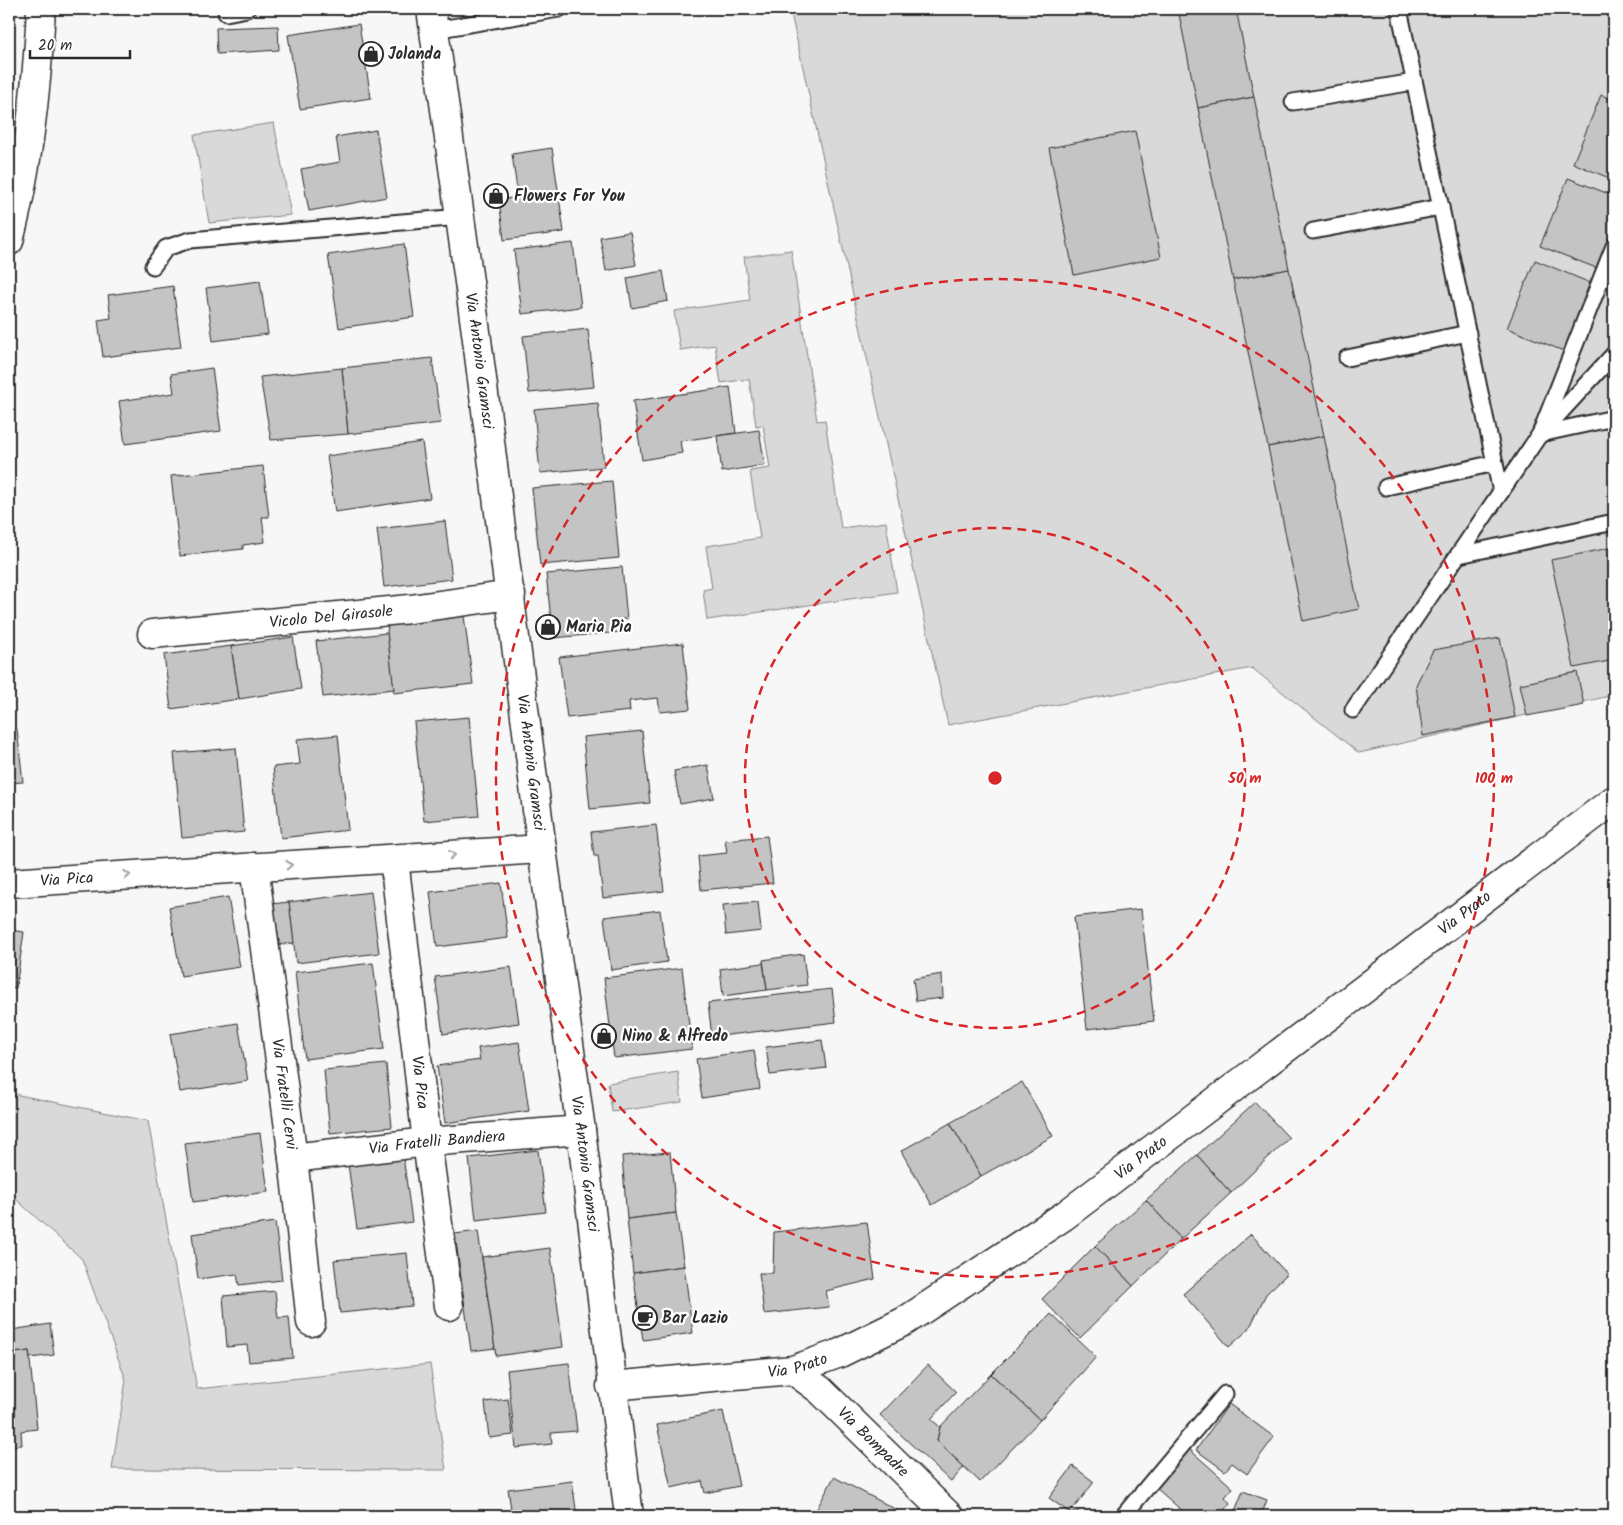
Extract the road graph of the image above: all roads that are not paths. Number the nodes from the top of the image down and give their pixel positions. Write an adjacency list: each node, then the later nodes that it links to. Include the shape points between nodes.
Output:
1 (41, 9): 12 (street, via 37,77 19,202)
2 (247, 9): 5 (lane)
3 (559, 9): 6 (lane)
4 (1399, 9): 7 (lane)
5 (226, 13)
6 (432, 20): 10 (street, Via Antonio Gramsci)
7 (1414, 82): 8 (lane); 9 (lane)
8 (1293, 102)
9 (1441, 207): 11 (lane); 15 (lane)
10 (461, 217): 14 (lane, via 190,240 166,248); 25 (street, Via Antonio Gramsci)
11 (1313, 231)
12 (9, 241)
13 (1614, 246): 19 (lane)
14 (153, 266)
15 (1468, 333): 17 (lane); 20 (lane)
16 (1614, 354): 19 (lane)
17 (1347, 358)
18 (1614, 418): 19 (lane)
19 (1540, 434): 22 (lane)
20 (1495, 463): 21 (lane); 22 (lane)
21 (1386, 486)
22 (1501, 492): 24 (lane)
23 (1614, 522): 24 (lane)
24 (1459, 555): 27 (lane)
25 (511, 595): 26 (street, Vicolo Del Girasole, via 410,609); 29 (street, Via Antonio Gramsci)
26 (152, 634)
27 (1353, 710)
28 (1614, 800): 38 (street, Via Prato, via 1064,1216 905,1320 840,1353)
29 (542, 849): 30 (street, Via Pica, one-way to 29); 33 (street, Via Antonio Gramsci)
30 (394, 859): 31 (street, Via Pica, one-way to 30); 34 (street, Via Pica)
31 (254, 867): 32 (street, Via Pica, one-way to 31); 35 (street, Via Fratelli Cervi)
32 (9, 883)
33 (581, 1130): 34 (street, Via Fratelli Bandiera); 39 (street, Via Antonio Gramsci)
34 (427, 1142): 35 (street, Via Fratelli Bandiera); 36 (street, Via Pica)
35 (293, 1158): 37 (street, Via Fratelli Cervi)
36 (449, 1306)
37 (312, 1322)
38 (794, 1370): 39 (street, Via Prato); 42 (street, Via Bompadre, via 820,1390)
39 (611, 1386): 41 (street, Via Antonio Gramsci)
40 (1225, 1394): 43 (lane)
41 (629, 1516)
42 (949, 1516)
43 (1123, 1516)

